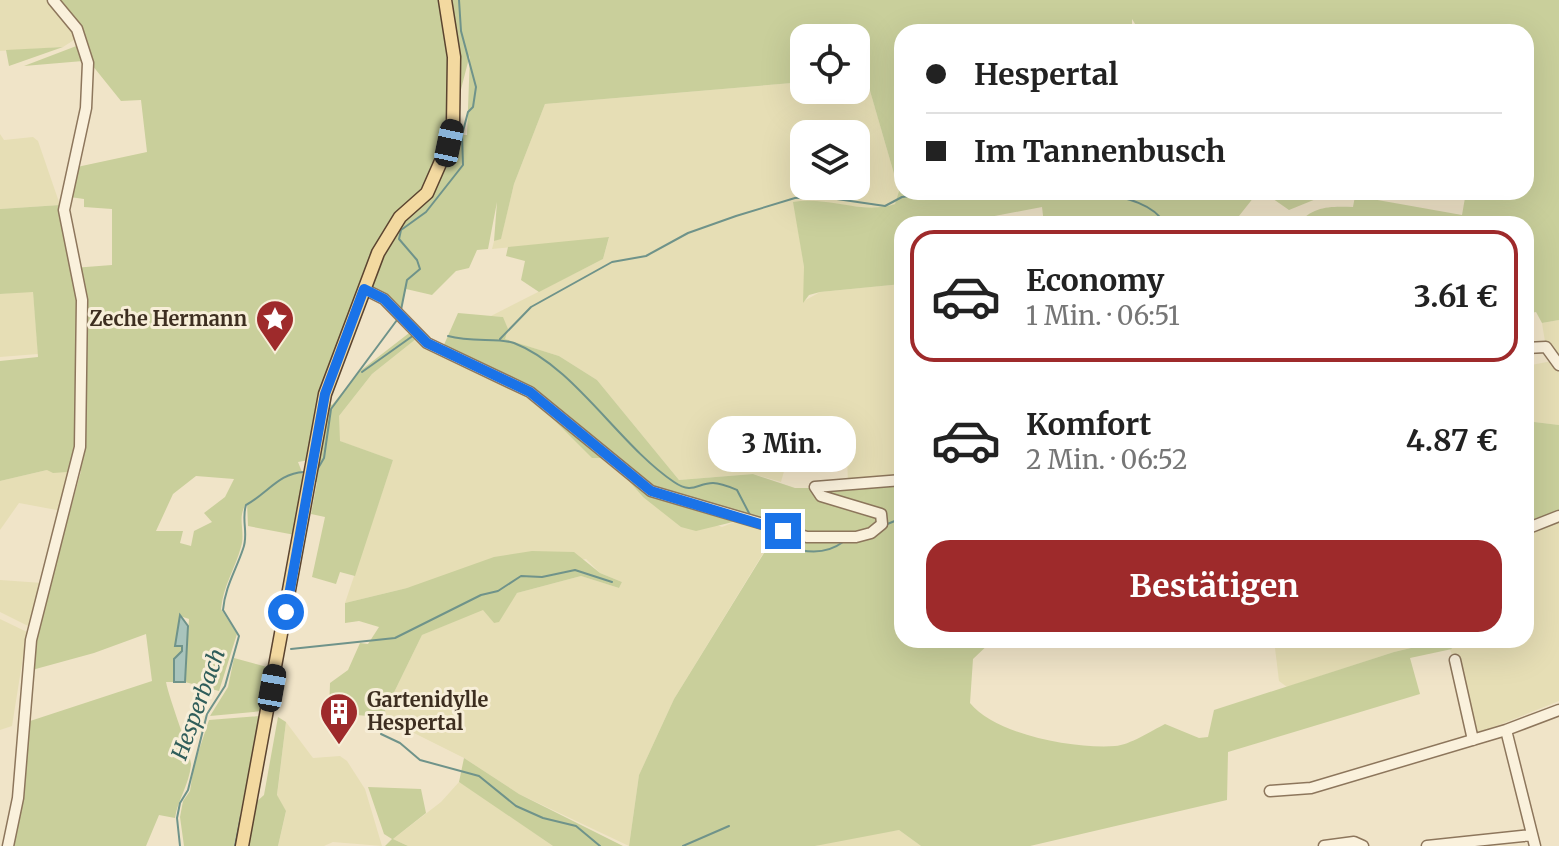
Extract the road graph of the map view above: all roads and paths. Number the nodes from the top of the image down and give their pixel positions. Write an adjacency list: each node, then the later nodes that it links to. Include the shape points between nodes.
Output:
1 (53, 0): 15 (street, via 77,29 88,63 86,108 64,210 82,300 80,447 33,630 18,798)
2 (445, 0): 3 (main road, via 454,57 449,143 427,193 384,240)
3 (364, 289): 6 (street, via 427,343 530,392 638,482 662,495 807,537 853,537 877,529 881,514 821,496 815,487); 16 (main road, via 325,394)
4 (1534, 348): 5 (street, via 1546,347)
5 (1559, 365)
6 (894, 481)
7 (1559, 516): 8 (street)
8 (1534, 526)
9 (1455, 660): 12 (street)
10 (1559, 710): 11 (street)
11 (1506, 730): 12 (street); 14 (street)
12 (1473, 740): 13 (street, via 1311,788)
13 (1270, 791)
14 (1533, 841): 19 (street)
15 (8, 846)
16 (242, 846)
17 (1324, 846): 18 (street)
18 (1363, 846)
19 (1427, 846)

